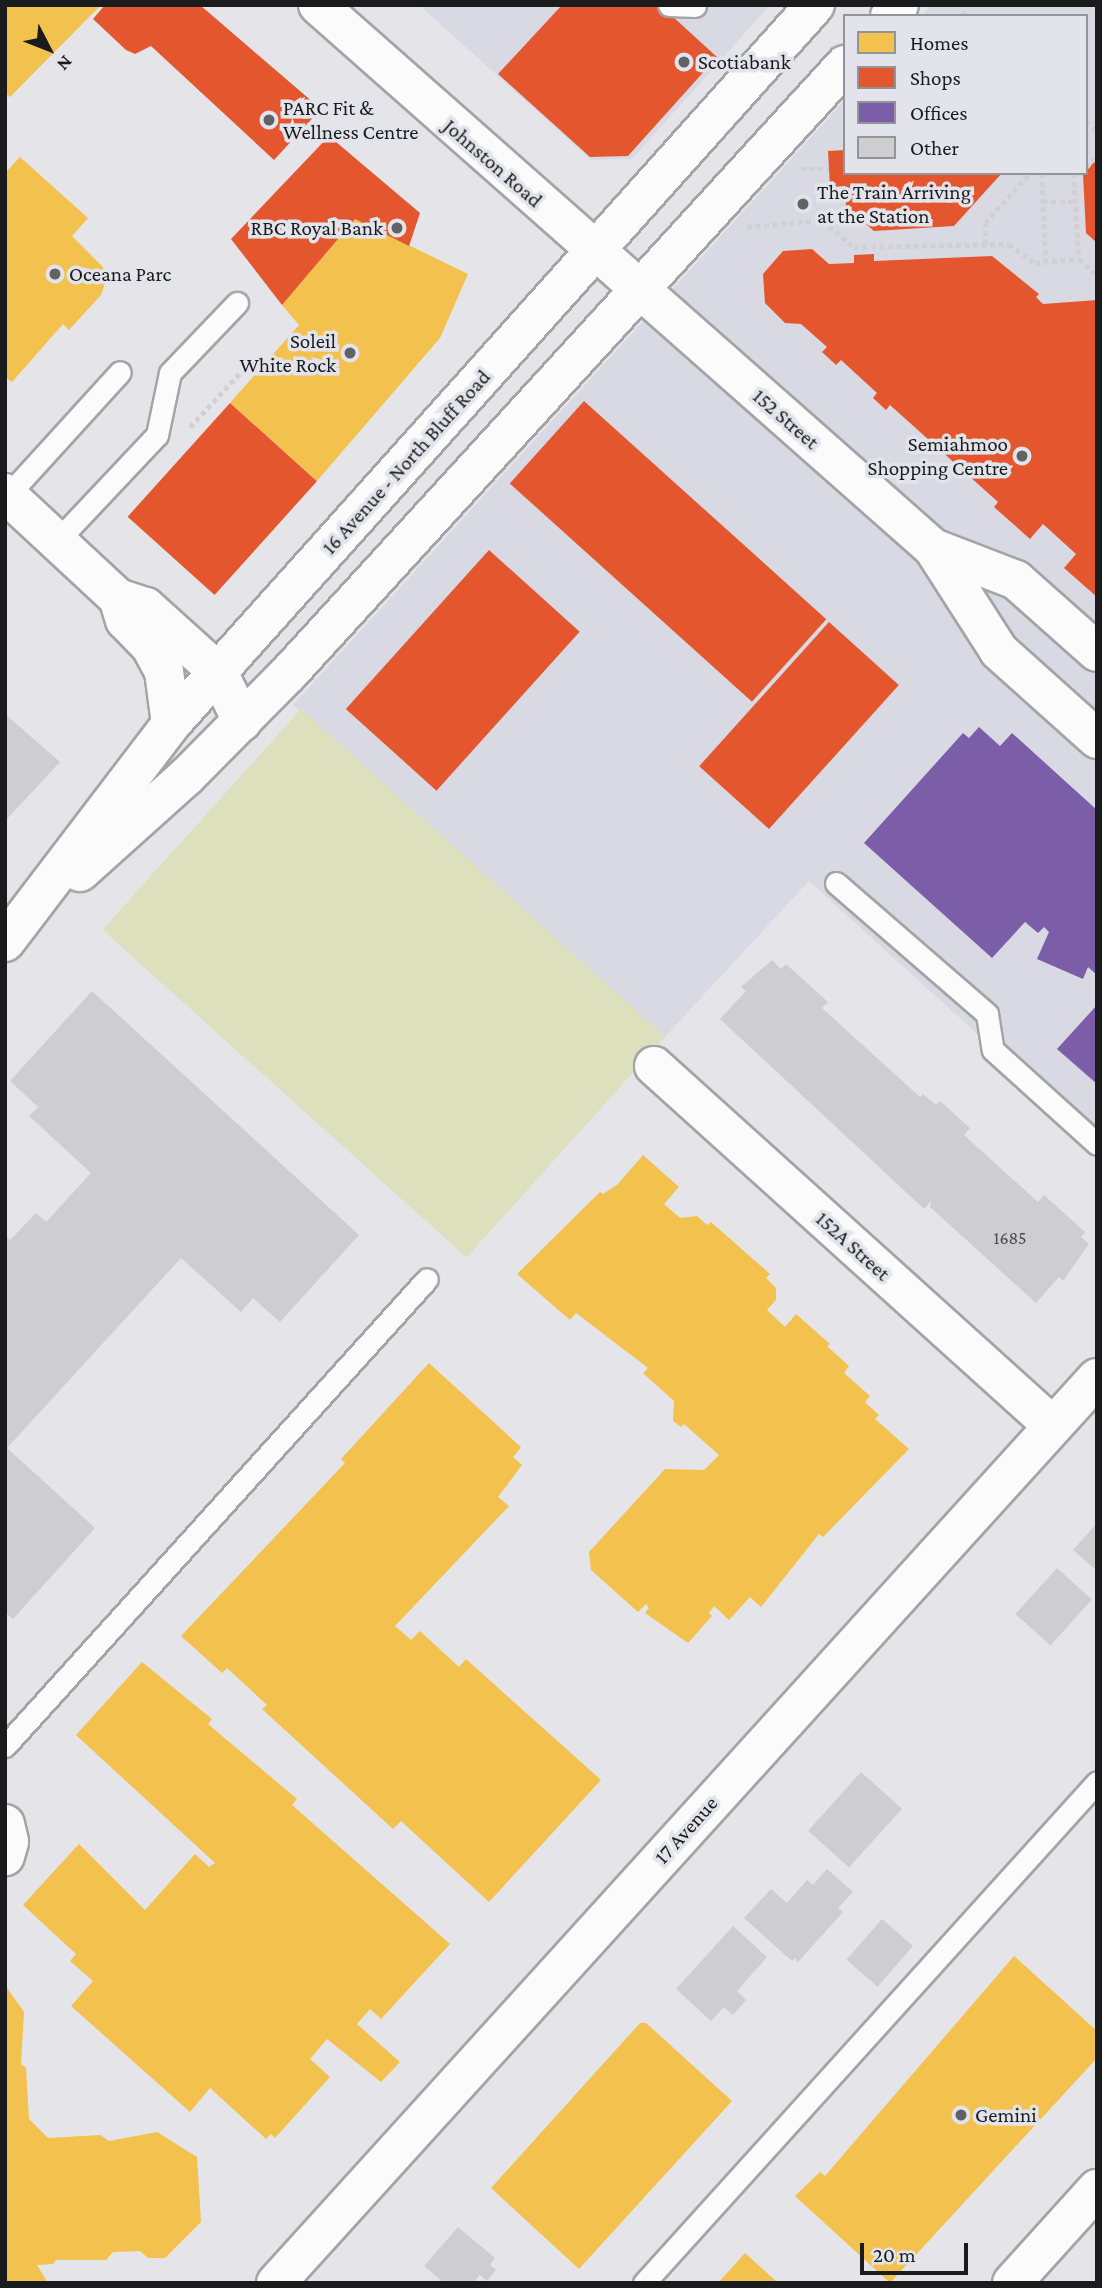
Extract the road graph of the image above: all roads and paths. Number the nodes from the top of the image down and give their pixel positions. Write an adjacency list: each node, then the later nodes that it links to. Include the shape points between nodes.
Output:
1 (318, 5): 17 (main road, Johnston Road)
2 (670, 5): 3 (lane)
3 (695, 5)
4 (815, 5): 17 (main road, 16 Avenue - North Bluff Road)
5 (843, 67): 21 (main road, 16 Avenue - North Bluff Road)
6 (790, 169): 7 (path)
7 (830, 169)
8 (1028, 175): 16 (path, via 985,223)
9 (1042, 175): 13 (path)
10 (1074, 175): 12 (path)
11 (1079, 175): 12 (path)
12 (1074, 181): 14 (path)
13 (1043, 202): 14 (path); 19 (path)
14 (1075, 202): 18 (path)
15 (737, 228): 16 (path, via 823,220 854,247)
16 (985, 244): 19 (path, via 1009,244 1035,263)
17 (595, 252): 21 (main road, Johnston Road); 29 (main road, 16 Avenue - North Bluff Road)
18 (1079, 259): 19 (path); 20 (path)
19 (1046, 263)
20 (1097, 275)
21 (639, 290): 26 (main road, 152 Street); 30 (main road, 16 Avenue - North Bluff Road)
22 (237, 303): 25 (lane, via 170,373 157,435)
23 (120, 372): 24 (lane)
24 (6, 494): 25 (main road)
25 (57, 541): 27 (main road)
26 (933, 548): 28 (main road, 152 Street, via 1016,580); 32 (main road, 152 Street, via 999,651)
27 (118, 598): 29 (main road, via 146,607); 31 (main road, via 125,620 151,647 163,671)
28 (1097, 652)
29 (219, 672): 30 (main road); 31 (main road, 16 Avenue - North Bluff Road)
30 (242, 721): 34 (main road, 16 Avenue - North Bluff Road)
31 (172, 724): 34 (main road, 16 Avenue - North Bluff Road)
32 (1097, 739)
33 (836, 883): 36 (lane, via 987,1014 993,1050)
34 (10, 937)
35 (654, 1066): 39 (main road, 152A Street)
36 (1097, 1144)
37 (427, 1279): 40 (lane)
38 (1097, 1378): 39 (main road, 17 Avenue)
39 (1053, 1426): 45 (main road, 17 Avenue)
40 (5, 1746)
41 (1097, 1782): 46 (lane)
42 (5, 1824): 43 (main road)
43 (5, 1856)
44 (1097, 2189): 47 (main road)
45 (276, 2283)
46 (644, 2283)
47 (1012, 2283)

